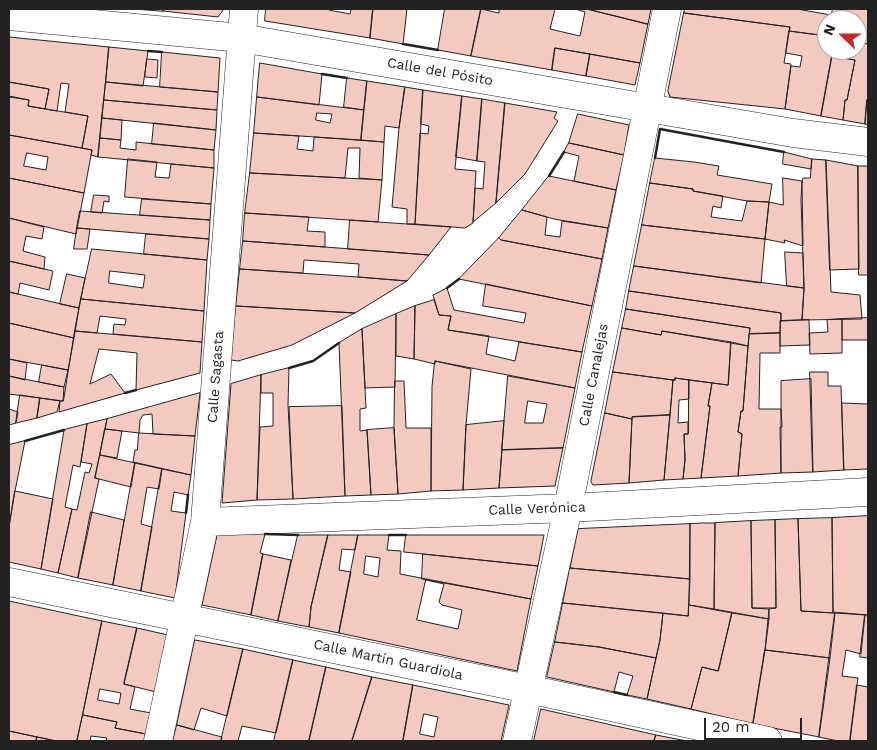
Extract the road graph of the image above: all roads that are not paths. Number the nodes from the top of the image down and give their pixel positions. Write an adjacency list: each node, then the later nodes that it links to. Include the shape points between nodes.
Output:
1 (244, 9): 4 (street, Calle Sagasta)
2 (667, 9): 5 (street, Calle Canalejas)
3 (9, 16): 4 (street, Calle del Pósito)
4 (241, 38): 5 (street, Calle del Pósito); 9 (street, Calle Sagasta)
5 (647, 108): 6 (street, Calle del Pósito); 8 (street, Calle Canalejas)
6 (868, 142)
7 (868, 492): 8 (street, Calle Verónica)
8 (568, 508): 9 (street, Calle Verónica); 12 (street, Calle Canalejas)
9 (205, 522): 11 (street, Calle Sagasta)
10 (9, 582): 11 (street, Calle Martín Guardiola)
11 (184, 619): 12 (street, Calle Martín Guardiola); 13 (street, Calle Sagasta)
12 (528, 689): 14 (street, Calle Canalejas); 15 (street, Calle Martín Guardiola)
13 (158, 741)
14 (517, 741)
15 (768, 741)

